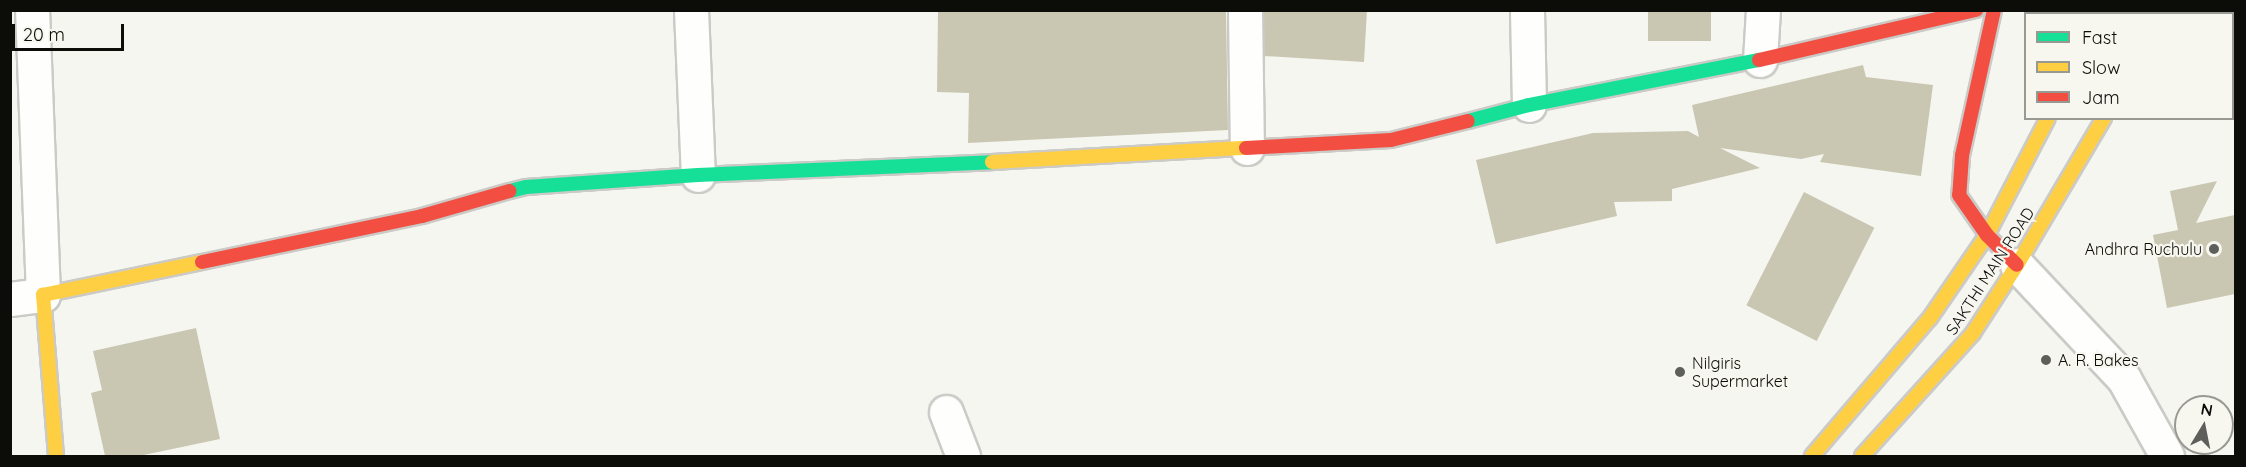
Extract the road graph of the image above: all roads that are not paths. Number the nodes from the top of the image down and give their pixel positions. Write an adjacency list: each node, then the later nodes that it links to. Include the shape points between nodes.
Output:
1 (32, 10): 16 (street)
2 (691, 10): 13 (street)
3 (1245, 10): 12 (street)
4 (1527, 10): 9 (street)
5 (1763, 10): 8 (street)
6 (1976, 10): 8 (main road)
7 (1994, 10): 14 (main road, via 1962,156 1959,195)
8 (1761, 60): 9 (main road)
9 (1529, 105): 12 (main road, via 1391,140)
10 (2047, 120): 14 (main road)
11 (2103, 120): 15 (main road, SAKTHI MAIN ROAD)
12 (1247, 148): 13 (main road)
13 (698, 175): 16 (main road, via 526,187 422,216)
14 (1987, 235): 15 (main road); 21 (main road, via 1930,318)
15 (2017, 265): 22 (main road, SAKTHI MAIN ROAD, via 1972,333); 23 (street, via 2124,379)
16 (43, 295): 17 (street); 19 (main road)
17 (10, 299)
18 (946, 412): 20 (street)
19 (56, 456)
20 (963, 456)
21 (1812, 456)
22 (1863, 456)
23 (2167, 456)

